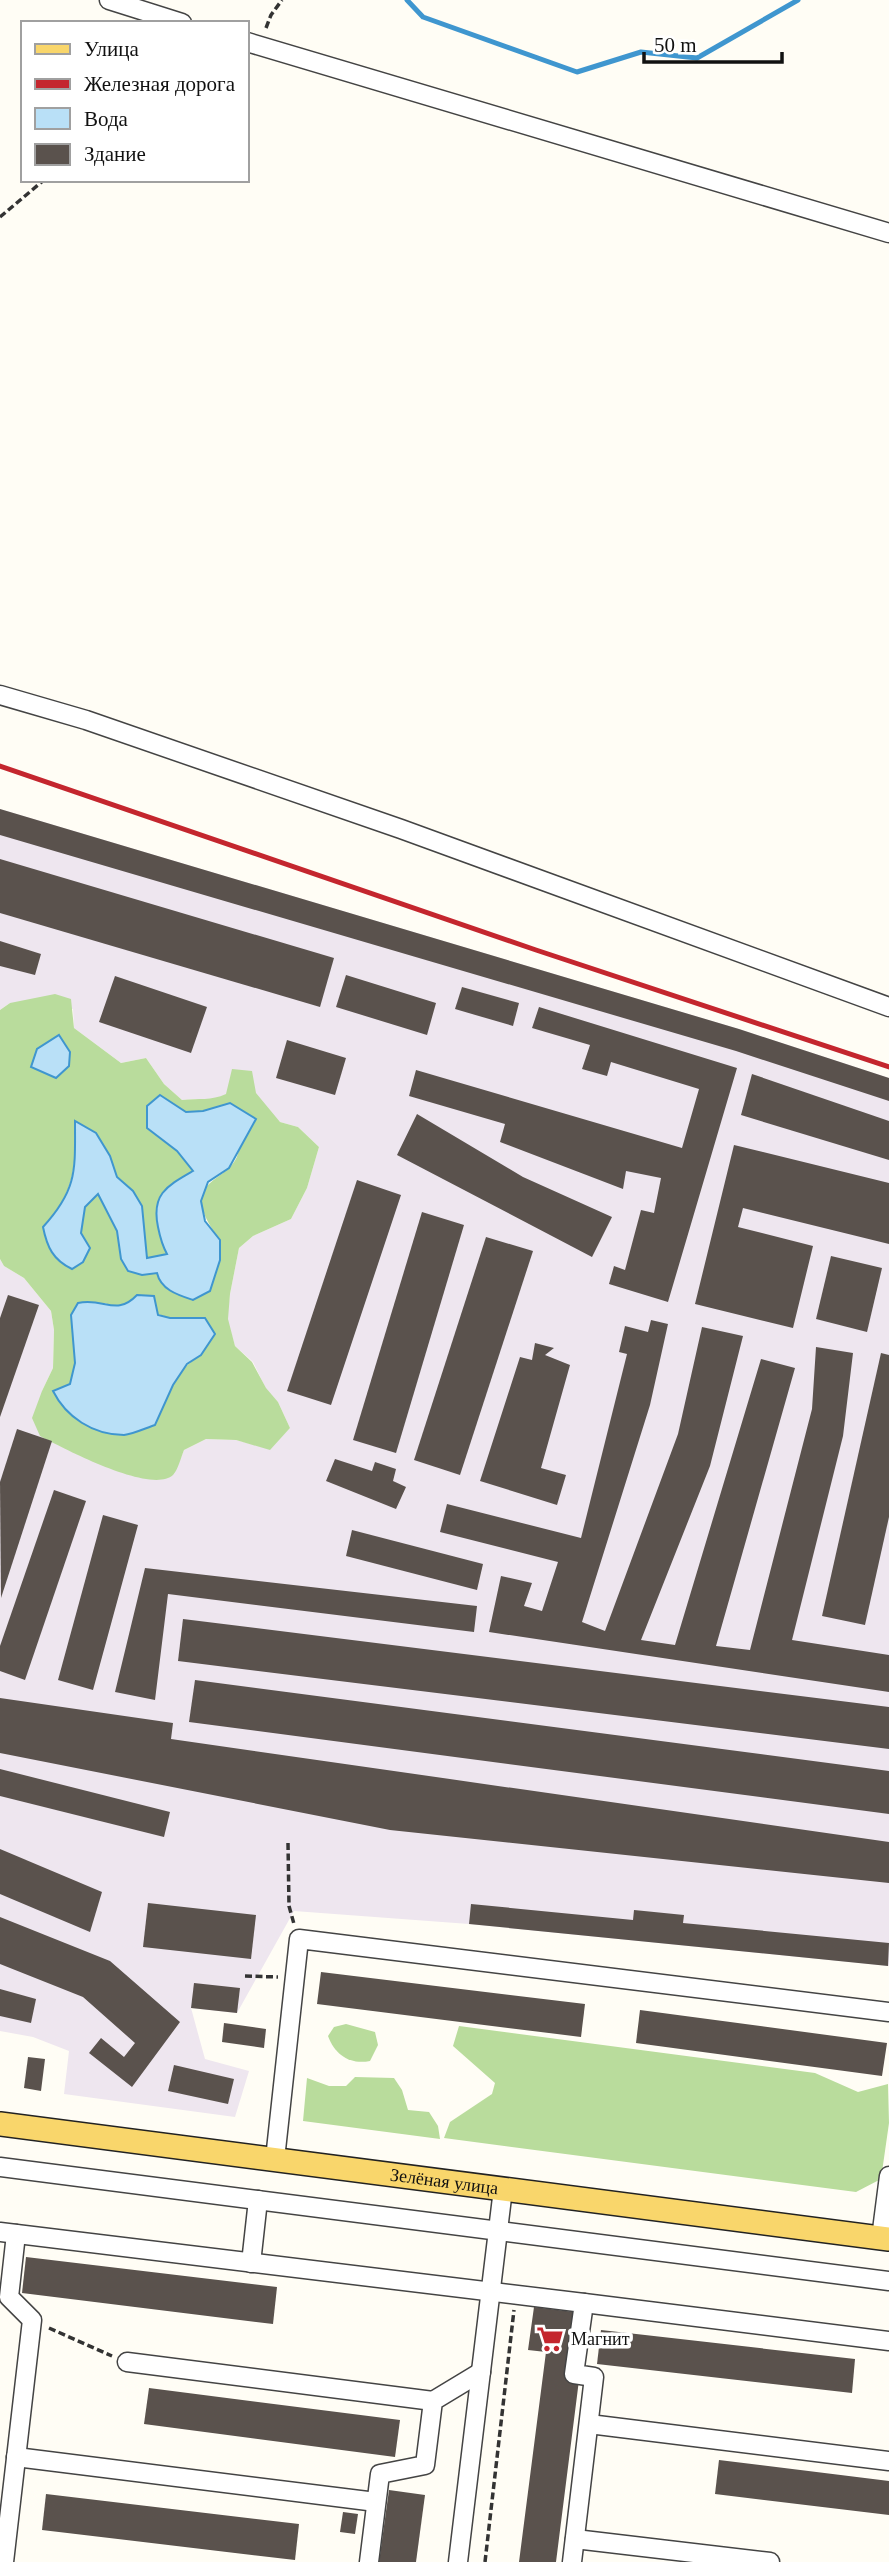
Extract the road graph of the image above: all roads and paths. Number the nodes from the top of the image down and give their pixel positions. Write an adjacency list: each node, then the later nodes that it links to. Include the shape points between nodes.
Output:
1 (109, 0): 3 (street)
2 (282, 0): 4 (path)
3 (176, 21)
4 (253, 44): 7 (street)
5 (42, 182): 6 (path)
6 (0, 217)
7 (889, 233)
8 (0, 695): 9 (street, via 86,720 401,830)
9 (889, 1007)
10 (288, 1843): 11 (path, via 289,1906)
11 (299, 1940): 13 (street); 14 (street)
12 (245, 1976): 13 (path)
13 (295, 1978): 16 (street)
14 (889, 2012)
15 (0, 2124): 16 (main road, Зелёная улица)
16 (275, 2160): 19 (main road, Зелёная улица)
17 (0, 2167): 20 (street)
18 (889, 2176): 23 (street)
19 (503, 2189): 21 (street); 23 (main road, Зелёная улица)
20 (258, 2200): 21 (street); 24 (street)
21 (498, 2231): 25 (street); 26 (street)
22 (8, 2233): 24 (street); 29 (street, via 9,2297)
23 (885, 2239)
24 (251, 2263): 26 (street)
25 (889, 2281)
26 (491, 2292): 27 (street); 32 (street)
27 (516, 2295): 28 (street); 42 (path)
28 (584, 2303): 30 (street); 34 (street, via 574,2374 594,2376)
29 (32, 2320): 31 (path); 35 (street)
30 (889, 2342)
31 (127, 2362): 33 (street)
32 (481, 2372): 33 (street); 41 (street)
33 (433, 2401): 37 (street, via 425,2465 380,2474)
34 (589, 2424): 36 (street); 38 (street)
35 (16, 2457): 37 (street); 39 (street)
36 (889, 2461)
37 (376, 2502): 40 (street)
38 (575, 2539): 43 (street); 44 (street)
39 (4, 2562)
40 (369, 2562)
41 (458, 2562)
42 (485, 2562)
43 (572, 2562)
44 (770, 2562)

